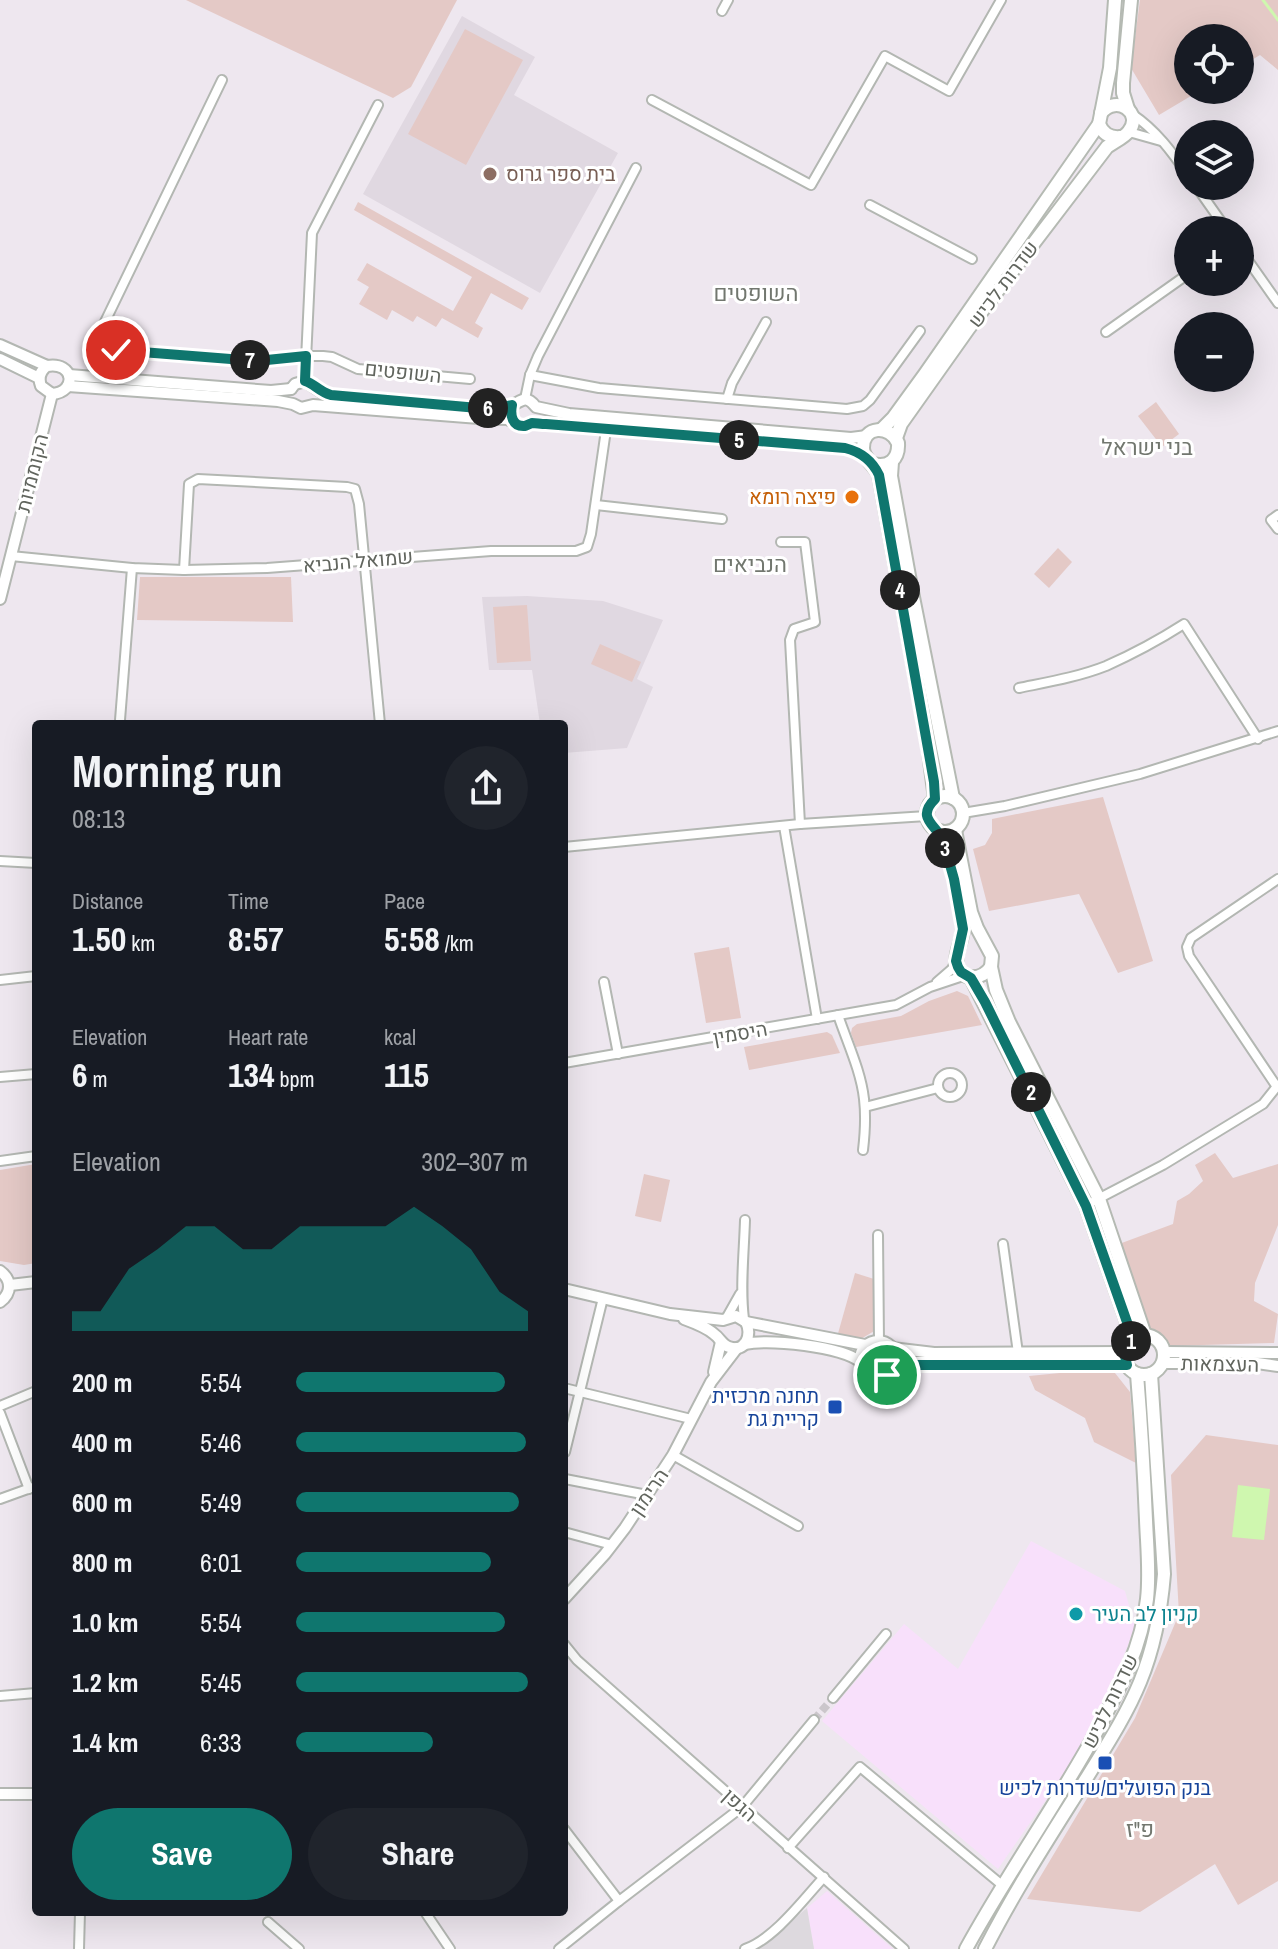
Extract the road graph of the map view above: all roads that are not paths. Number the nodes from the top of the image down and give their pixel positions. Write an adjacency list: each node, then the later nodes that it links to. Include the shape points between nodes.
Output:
1 (728, 0): 5 (street)
2 (1001, 0): 7 (street, via 949,91 885,56 811,185)
3 (1115, 0): 10 (main road, שדרות לכיש)
4 (1131, 0): 9 (main road, via 1123,83)
5 (722, 11)
6 (222, 80): 24 (street, השופטים, via 101,330 102,340 116,350 227,359)
7 (652, 100)
8 (378, 105): 24 (street, via 312,233)
9 (1130, 112): 10 (main road, via 1113,104); 11 (main road, via 1133,123); 12 (street)
10 (1100, 118): 11 (main road, via 1101,129 1109,136); 44 (main road, שדרות לכיש)
11 (1124, 135): 12 (street); 46 (main road, שדרות לכיש, via 1107,147 969,328)
12 (1162, 141): 13 (street)
13 (1174, 157)
14 (636, 168): 27 (street)
15 (870, 205): 16 (street)
16 (972, 259)
17 (1254, 269): 19 (street)
18 (1174, 284): 22 (street)
19 (1278, 303)
20 (766, 322): 36 (street)
21 (920, 331): 36 (street, via 870,400 858,408)
22 (1106, 332)
23 (0, 345): 26 (street)
24 (306, 356): 29 (street, השופטים, via 332,357 358,369); 31 (street)
25 (0, 359): 28 (street)
26 (47, 366): 28 (street); 30 (street, via 66,370)
27 (530, 375): 35 (street); 36 (street, via 599,388)
28 (39, 378): 34 (street)
29 (470, 379)
30 (68, 380): 32 (street); 34 (street, via 59,394); 37 (street)
31 (305, 381): 32 (street); 33 (street)
32 (291, 389): 37 (street)
33 (316, 389): 38 (street); 39 (street, השופטים, via 336,396 478,408)
34 (52, 394): 54 (street, הקוממיות)
35 (525, 399): 39 (street); 40 (street)
36 (727, 399)
37 (293, 404): 38 (street)
38 (313, 405): 41 (street, השופטים)
39 (512, 405): 41 (street)
40 (536, 407): 42 (street); 45 (street, via 569,414)
41 (513, 420): 42 (street, via 522,426)
42 (532, 423): 43 (street)
43 (606, 430): 47 (street, via 845,448); 49 (street, שמואל הנביא)
44 (881, 430): 45 (main road); 46 (main road)
45 (867, 436): 47 (main road, via 863,445)
46 (896, 438): 48 (main road, via 899,449)
47 (869, 459): 48 (main road, via 881,466); 65 (main road, via 879,475)
48 (892, 462): 64 (main road)
49 (596, 505): 51 (street); 55 (street, שמואל הנביא, via 587,547 576,551)
50 (1278, 515): 52 (street, via 1271,520)
51 (722, 519)
52 (1278, 529)
53 (781, 542): 68 (street, via 805,542 815,622 794,629 790,640)
54 (11, 556): 56 (street, שמואל הנביא); 58 (street, הקוממיות)
55 (363, 561): 57 (street, שמואל הנביא); 57 (street, via 355,489 198,479 189,484); 61 (street)
56 (132, 568): 57 (street, שמואל הנביא); 60 (street)
57 (184, 570)
58 (0, 599)
59 (1019, 688): 63 (street, via 1104,667 1184,624)
60 (120, 720)
61 (380, 720)
62 (1278, 731): 63 (street)
63 (1258, 739): 66 (street, via 1140,774)
64 (953, 798): 65 (main road); 66 (main road)
65 (935, 799): 67 (main road)
66 (963, 813): 70 (main road)
67 (927, 816): 68 (street); 71 (main road)
68 (800, 824): 69 (street)
69 (784, 826): 72 (street); 85 (street)
70 (955, 830): 71 (main road); 76 (main road, via 971,912)
71 (938, 831): 77 (main road, via 961,913)
72 (568, 847)
73 (0, 861): 74 (street)
74 (32, 863)
75 (1278, 879): 90 (street, via 1191,938 1187,947)
76 (985, 946): 77 (main road, via 974,942); 78 (main road)
77 (958, 956): 80 (main road, via 961,972); 83 (street, היסמין)
78 (991, 967): 80 (main road, via 983,976); 96 (main road, via 1009,1022)
79 (32, 976): 81 (street)
80 (968, 976): 83 (street, היסמין); 96 (main road)
81 (0, 980)
82 (604, 982): 86 (street)
83 (930, 987): 84 (street, היסמין, via 896,1005)
84 (838, 1015): 85 (street, היסמין); 92 (street)
85 (817, 1019): 86 (street, היסמין)
86 (618, 1054): 87 (street, היסמין)
87 (568, 1062)
88 (32, 1074): 89 (street)
89 (0, 1077)
90 (1277, 1086): 96 (street, via 1263,1104)
91 (938, 1088): 92 (street)
92 (865, 1107): 93 (street)
93 (863, 1150)
94 (32, 1157): 95 (street)
95 (0, 1161)
96 (1092, 1202): 110 (main road)
97 (745, 1220): 104 (street)
98 (878, 1235): 112 (street)
99 (1003, 1244): 116 (street)
100 (0, 1271): 102 (street)
101 (32, 1282): 102 (street)
102 (10, 1285): 106 (street)
103 (568, 1290): 105 (street)
104 (742, 1290): 108 (street); 109 (street)
105 (603, 1298): 107 (street); 127 (street)
106 (0, 1302)
107 (670, 1314): 108 (street); 111 (street)
108 (725, 1318): 109 (street); 111 (street, via 718,1328)
109 (745, 1321): 113 (street); 114 (street, via 750,1331)
110 (1139, 1337): 118 (main road, via 1159,1342); 119 (main road)
111 (720, 1340): 114 (street, via 728,1347); 125 (street, הרימון)
112 (879, 1341): 113 (street); 115 (street)
113 (865, 1345): 120 (street)
114 (741, 1346): 120 (street, via 766,1341 812,1347); 125 (street, הרימון)
115 (892, 1348): 116 (street); 122 (street)
116 (1018, 1353): 119 (street)
117 (1278, 1353): 118 (street, העצמאות)
118 (1163, 1357): 121 (street, העצמאות); 124 (main road)
119 (1126, 1358): 122 (street); 123 (main road)
120 (861, 1362): 122 (street, via 877,1376)
121 (1278, 1366)
122 (895, 1368)
123 (1137, 1374): 124 (main road); 156 (main road, שדרות לכיש, via 1148,1570 1139,1641 1077,1767)
124 (1151, 1374): 168 (main road, שדרות לכיש, via 1164,1574 1152,1647 1110,1739)
125 (711, 1382): 131 (street, הרימון)
126 (568, 1389): 127 (street)
127 (580, 1391): 131 (street); 132 (street)
128 (32, 1393): 129 (street)
129 (0, 1406)
130 (0, 1413): 135 (street)
131 (691, 1419): 133 (street, הרימון)
132 (568, 1440)
133 (673, 1455): 136 (street, הרימון); 138 (street)
134 (568, 1480): 136 (street)
135 (32, 1488): 137 (street)
136 (647, 1495): 140 (street, הרימון)
137 (0, 1499)
138 (798, 1526)
139 (568, 1533): 140 (street)
140 (612, 1545): 141 (street, הרימון)
141 (568, 1596)
142 (886, 1634): 148 (street)
143 (568, 1649): 145 (street, הגפן)
144 (568, 1654): 145 (street, הגפן)
145 (577, 1660): 152 (street, הגפן)
146 (32, 1693): 147 (street)
147 (0, 1696)
148 (833, 1698)
149 (814, 1720): 152 (street)
150 (0, 1794): 151 (street)
151 (32, 1794)
152 (742, 1807): 154 (street, הגפן); 157 (street)
153 (568, 1834): 157 (street)
154 (788, 1848): 155 (street, הגפן); 156 (street, via 860,1767)
155 (824, 1877): 161 (street); 166 (street, הגפן)
156 (1002, 1885): 167 (main road, שדרות לכיש)
157 (619, 1901): 165 (street)
158 (80, 1916): 162 (street)
159 (428, 1916): 164 (street)
160 (268, 1922): 163 (street)
161 (751, 1948)
162 (79, 1949)
163 (299, 1949)
164 (450, 1949)
165 (559, 1949)
166 (902, 1949)
167 (966, 1949)
168 (985, 1949)

